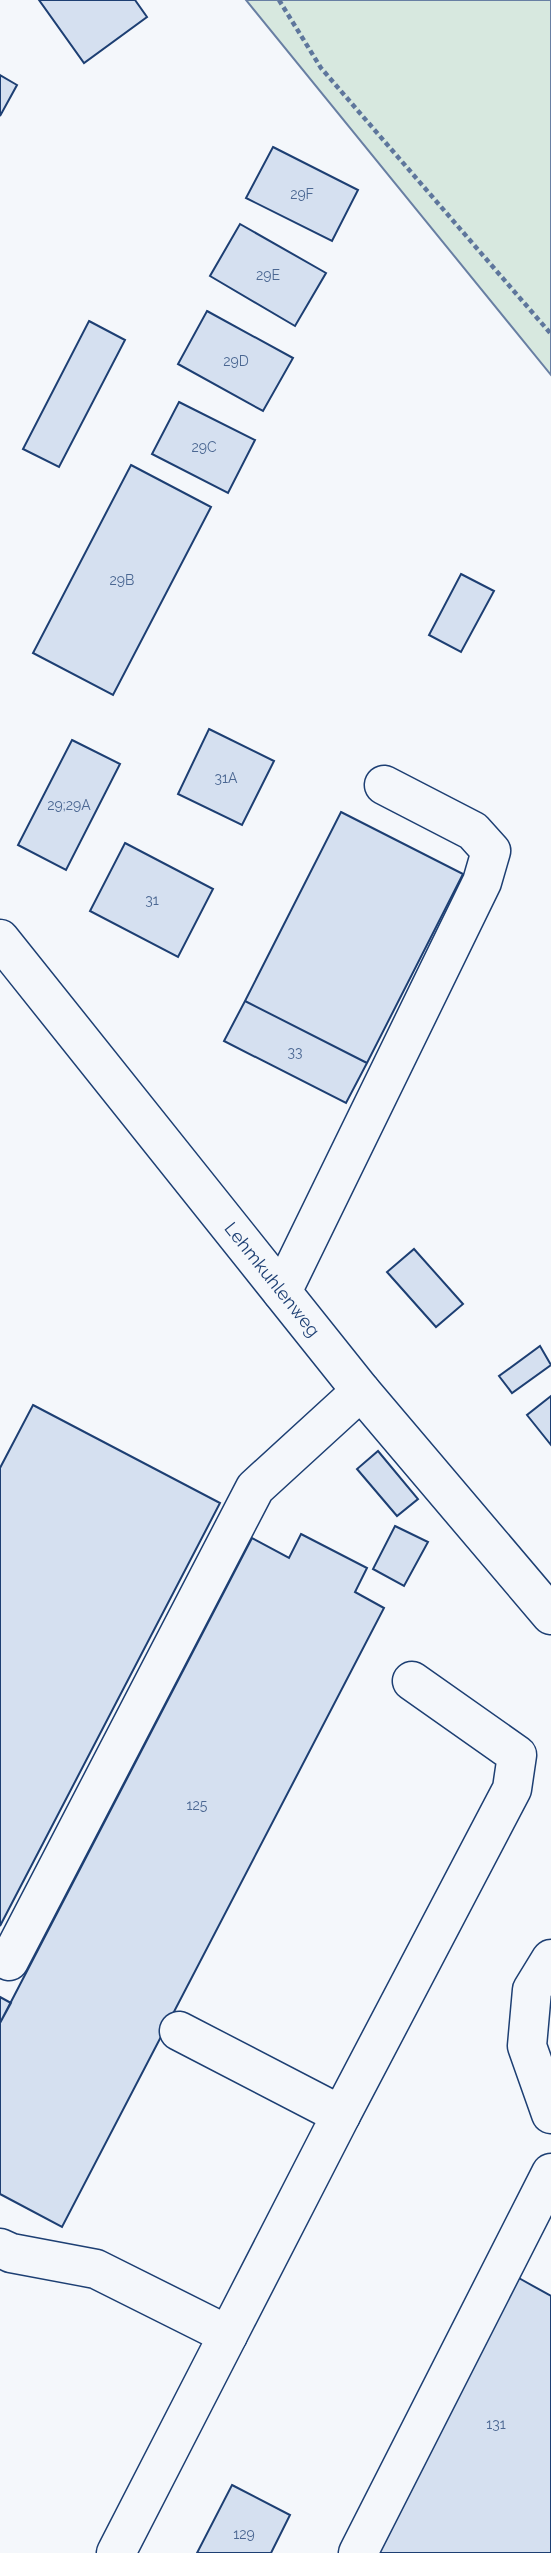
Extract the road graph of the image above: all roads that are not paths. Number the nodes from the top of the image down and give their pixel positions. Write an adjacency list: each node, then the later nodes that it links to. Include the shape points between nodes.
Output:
1 (384, 785): 3 (street, via 473,831 491,851 482,882)
2 (0, 939): 3 (street, Lehmkuhlenweg)
3 (282, 1292): 4 (street, Lehmkuhlenweg)
4 (361, 1391): 5 (street, Lehmkuhlenweg); 8 (street, via 255,1488)
5 (551, 1615)
6 (412, 1681): 11 (street, via 517,1755 512,1789)
7 (551, 1959): 10 (street, via 532,1990 527,2046)
8 (9, 1961)
9 (179, 2031): 11 (street)
10 (551, 2114)
11 (341, 2115): 14 (street)
12 (551, 2173): 16 (street)
13 (0, 2248): 14 (street, via 96,2269)
14 (228, 2335): 15 (street)
15 (116, 2553)
16 (358, 2553)

